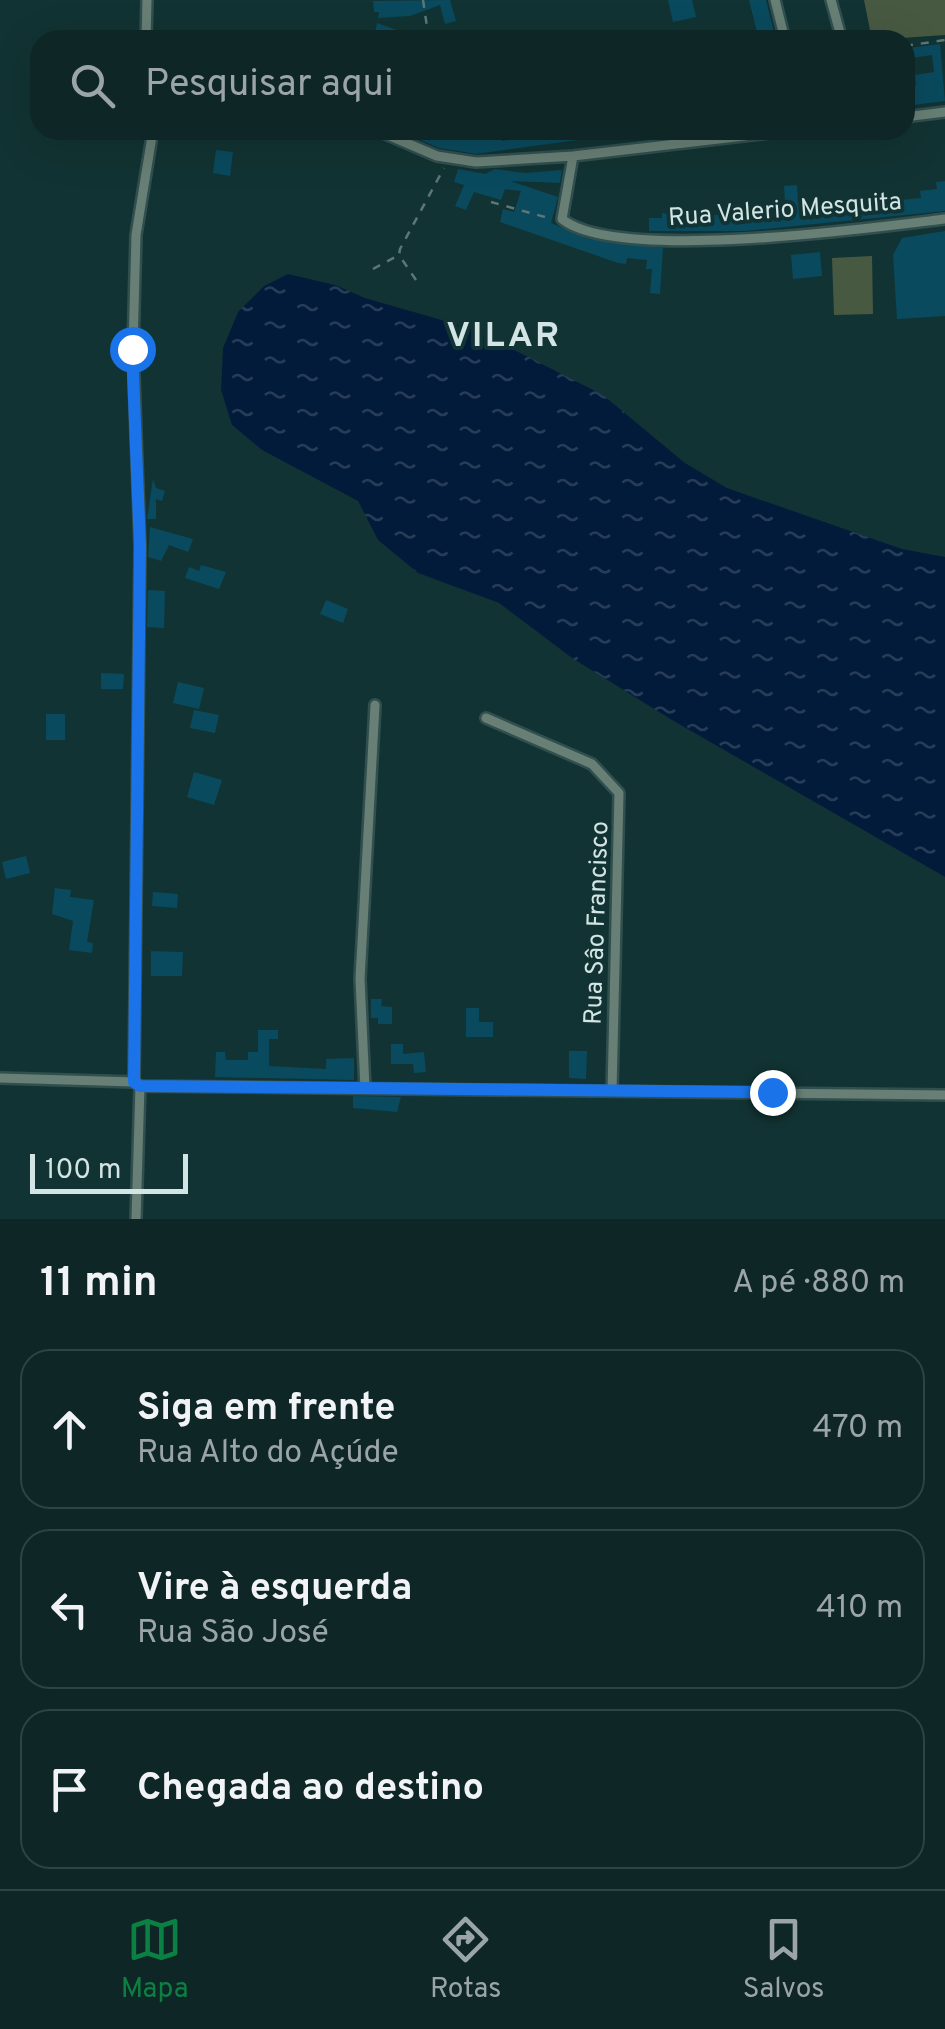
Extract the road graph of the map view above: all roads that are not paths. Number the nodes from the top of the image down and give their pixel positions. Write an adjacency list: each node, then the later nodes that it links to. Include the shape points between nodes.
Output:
1 (147, 0): 4 (street)
2 (774, 0): 5 (street)
3 (831, 0): 6 (street)
4 (146, 30)
5 (782, 30)
6 (839, 30)
7 (945, 112): 8 (street)
8 (915, 116)
9 (151, 140): 17 (street, via 139,202 132,349 140,546)
10 (400, 140): 12 (street, via 447,159)
11 (710, 140): 12 (street)
12 (573, 156): 13 (street, Rua Valerio Mesquita, via 566,221 642,239 707,242)
13 (945, 220)
14 (375, 706): 18 (street, via 360,979)
15 (486, 718): 19 (street, Rua Sâo Francisco, via 592,764 618,793)
16 (0, 1078): 17 (street)
17 (137, 1084): 18 (street); 21 (street)
18 (365, 1088): 19 (street)
19 (612, 1091): 20 (street)
20 (945, 1095)
21 (136, 1219)

